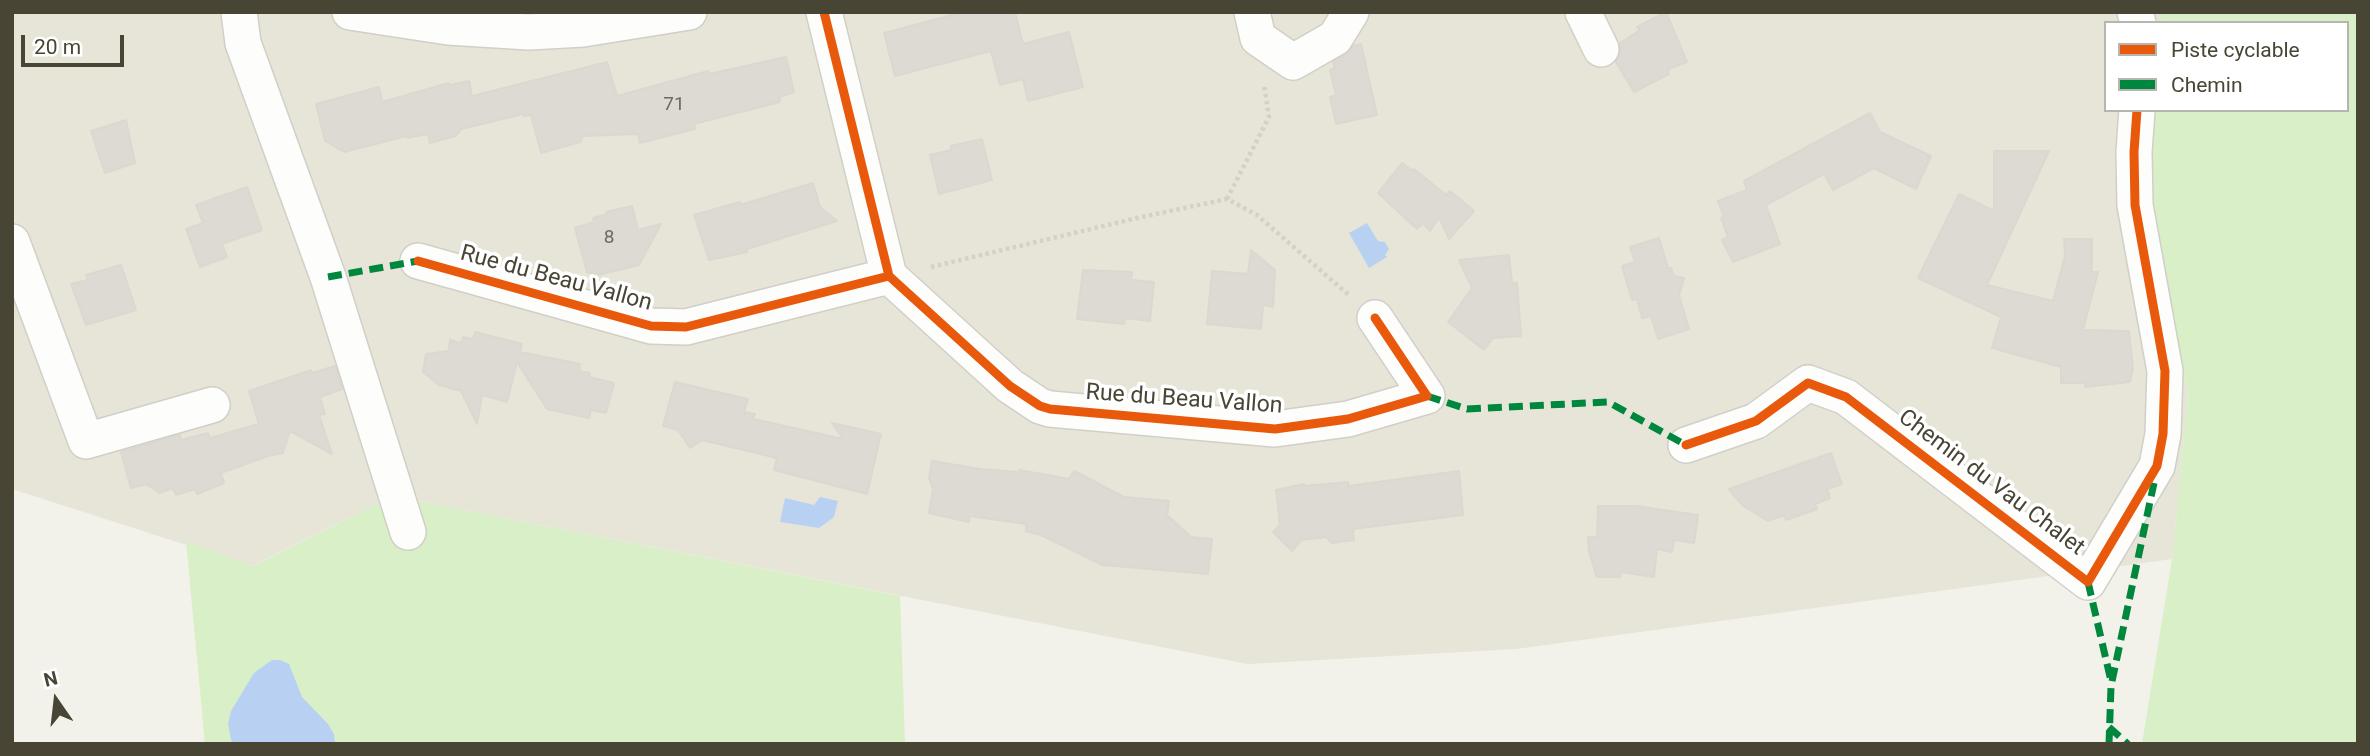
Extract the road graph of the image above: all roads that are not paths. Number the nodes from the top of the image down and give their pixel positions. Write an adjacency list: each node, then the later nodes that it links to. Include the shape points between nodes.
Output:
1 (239, 12): 16 (street, via 243,43 328,277)
2 (350, 12): 3 (street, via 448,27 529,32 583,29)
3 (690, 12)
4 (824, 12): 12 (street)
5 (1351, 12): 7 (street, via 1335,37 1293,62)
6 (1583, 12): 8 (street)
7 (1255, 25)
8 (1601, 49)
9 (2137, 112): 15 (street, Chemin du Vau Chalet, via 2135,205 2165,371 2164,434 2157,466 2088,582 1846,397 1808,383 1756,421)
10 (12, 242): 14 (street, via 86,441)
11 (418, 261): 12 (street, Rue du Beau Vallon, via 651,326 686,327)
12 (890, 276): 13 (street, Rue du Beau Vallon, via 1010,386 1040,406 1245,427 1285,428 1348,419 1427,396)
13 (1375, 318)
14 (212, 405)
15 (1686, 446)
16 (408, 532)

